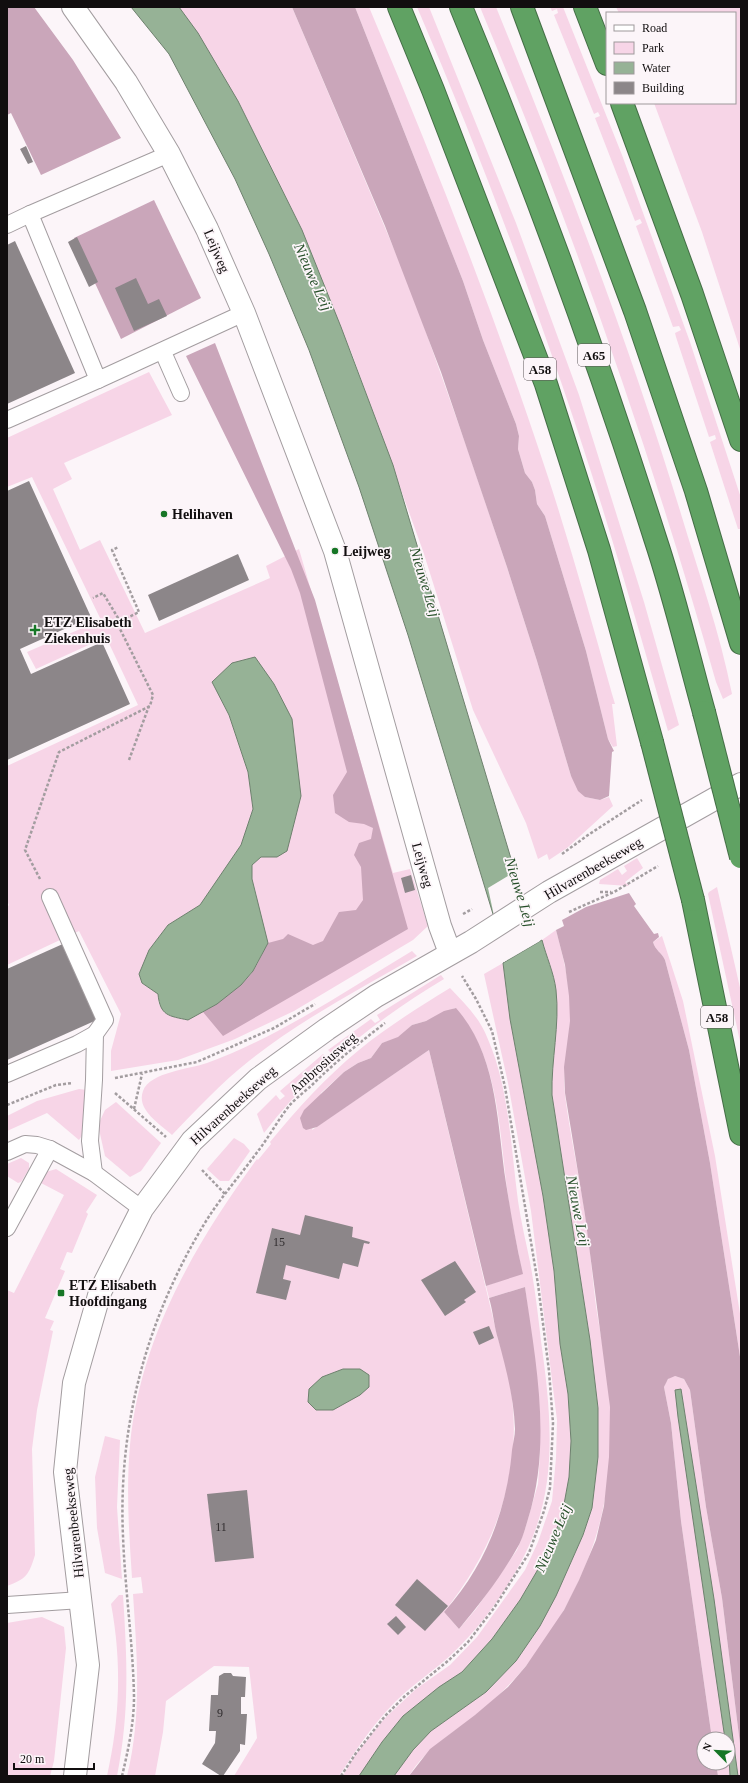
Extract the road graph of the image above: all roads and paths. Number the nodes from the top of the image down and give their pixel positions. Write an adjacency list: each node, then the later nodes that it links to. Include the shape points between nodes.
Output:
1 (73, 7): 8 (street, Leijweg, via 126,82)
2 (399, 7): 40 (highway, A58, bridge, via 546,384 599,550 693,900)
3 (461, 7): 24 (highway, A65, bridge, via 586,331 656,540)
4 (522, 7): 20 (highway, via 635,311 696,491)
5 (585, 7): 6 (highway)
6 (606, 61)
7 (622, 104): 16 (highway, via 692,294)
8 (169, 154): 9 (lane); 11 (street, Leijweg, via 207,229)
9 (30, 214): 10 (lane); 13 (lane)
10 (7, 225)
11 (244, 313): 12 (lane); 29 (street, Leijweg, via 335,551)
12 (163, 352): 13 (lane); 14 (lane)
13 (98, 380): 15 (lane)
14 (181, 394)
15 (7, 420)
16 (741, 440)
17 (119, 547): 19 (path, via 112,550 139,612)
18 (93, 598): 19 (path, via 103,593 118,618)
19 (117, 623): 21 (path, via 153,695)
20 (741, 642)
21 (150, 706): 22 (path); 26 (path, via 59,752 25,850)
22 (129, 760)
23 (741, 784): 30 (street, Hilvarenbeekseweg, via 549,892)
24 (741, 857)
25 (614, 892): 28 (path, Hilvarenbeekseweg)
26 (50, 897): 34 (lane, via 105,1020)
27 (473, 909): 29 (path)
28 (567, 912)
29 (440, 926): 30 (street, Leijweg)
30 (450, 953): 44 (street, Hilvarenbeekseweg, via 376,996 258,1079 192,1141)
31 (460, 974): 50 (path, via 492,1031 505,1087 538,1284 549,1371 553,1423 550,1488 529,1553 494,1608 468,1642 404,1696 385,1716)
32 (319, 1002): 36 (path, via 274,1028 196,1062)
33 (391, 1018): 49 (path, Ambrosiusweg, via 332,1066 290,1106 225,1194 203,1225 166,1296 142,1361 124,1455 123,1535 134,1699)
34 (95, 1034): 35 (lane); 37 (lane)
35 (7, 1074)
36 (142, 1074): 37 (path); 39 (path)
37 (98, 1080): 38 (path, via 56,1085); 43 (lane, via 90,1141)
38 (7, 1105)
39 (134, 1109)
40 (741, 1134)
41 (50, 1149): 42 (lane, via 25,1144); 43 (lane); 45 (lane)
42 (7, 1152)
43 (94, 1173): 44 (lane)
44 (142, 1209): 46 (street, Hilvarenbeekseweg, via 100,1292 74,1383 65,1472)
45 (7, 1228)
46 (81, 1600): 47 (lane); 48 (street, Hilvarenbeekseweg, via 88,1665)
47 (7, 1605)
48 (75, 1776)
49 (122, 1776)
50 (341, 1776)

